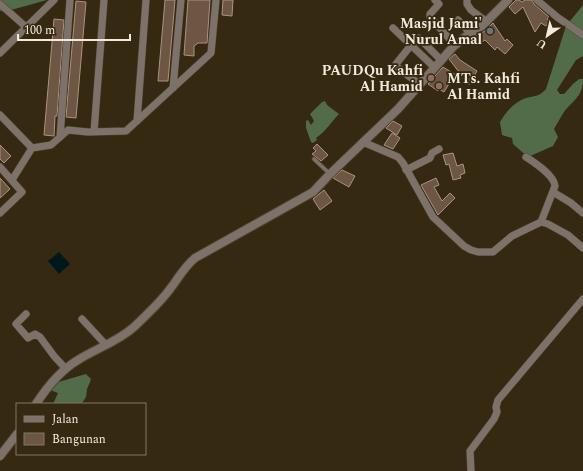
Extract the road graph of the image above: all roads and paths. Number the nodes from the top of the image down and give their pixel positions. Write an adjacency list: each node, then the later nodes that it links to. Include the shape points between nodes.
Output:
1 (54, 0): 14 (street)
2 (70, 0): 28 (street)
3 (104, 0): 27 (street)
4 (146, 0): 26 (street)
5 (181, 0): 24 (street)
6 (216, 0): 24 (street, via 211,53)
7 (435, 0): 18 (street, via 439,4 430,17)
8 (468, 0): 13 (street, via 467,4 471,10)
9 (508, 0): 13 (street)
10 (542, 2): 17 (street)
11 (0, 4): 14 (street)
12 (458, 20): 16 (street)
13 (487, 22): 16 (street)
14 (26, 27): 20 (street)
15 (393, 28): 19 (street)
16 (471, 34): 18 (street)
17 (583, 36)
18 (455, 45): 21 (street)
19 (411, 46): 21 (street, via 418,38); 22 (street); 23 (street, via 396,66)
20 (0, 53)
21 (441, 60): 22 (street)
22 (434, 67): 23 (street)
23 (419, 84): 29 (street, via 398,109)
24 (173, 88): 26 (street)
25 (0, 116): 30 (street)
26 (137, 121): 27 (street, via 126,131)
27 (94, 132): 28 (street, via 68,130)
28 (60, 137): 30 (street, via 51,145)
29 (363, 142): 35 (street, via 398,157); 36 (street)
30 (32, 148): 37 (street)
31 (439, 149): 35 (street, via 432,153 430,158)
32 (526, 157): 38 (street, via 553,179)
33 (314, 159): 36 (lane)
34 (0, 167): 37 (street)
35 (406, 170): 41 (street, via 433,217 464,246 474,251 493,252 512,236)
36 (330, 174): 46 (street, via 313,192 195,258 165,295 142,318 123,336)
37 (12, 180): 40 (street, via 22,192)
38 (553, 192): 39 (street); 41 (street)
39 (583, 212)
40 (0, 213)
41 (541, 222): 42 (street, via 568,235)
42 (583, 248)
43 (582, 300): 51 (street, via 498,400 496,415 470,450)
44 (26, 314): 47 (street, via 16,324 28,338 35,334 40,337)
45 (82, 319): 46 (street)
46 (106, 346): 47 (street)
47 (66, 369): 48 (street, via 53,381)
48 (37, 403)
49 (16, 435): 50 (street)
50 (2, 451)
51 (471, 471)

